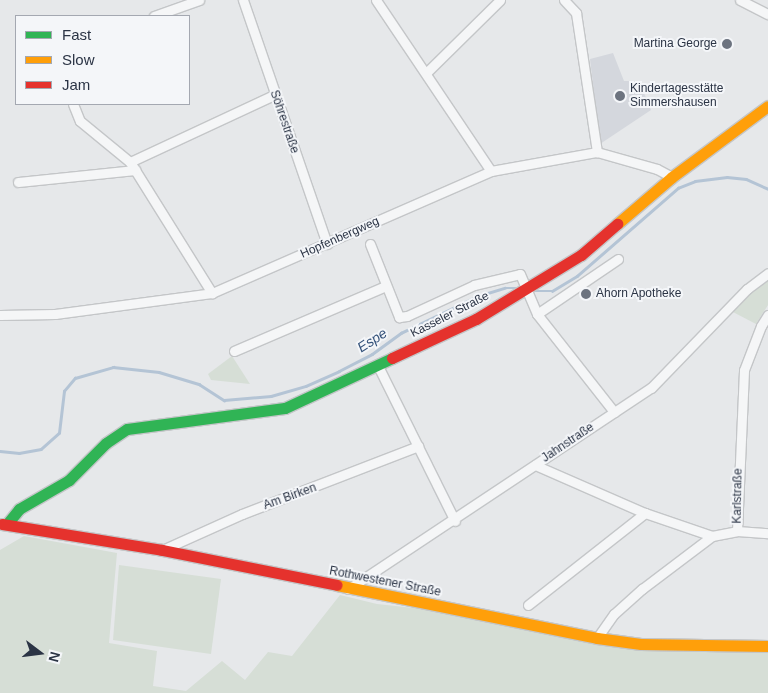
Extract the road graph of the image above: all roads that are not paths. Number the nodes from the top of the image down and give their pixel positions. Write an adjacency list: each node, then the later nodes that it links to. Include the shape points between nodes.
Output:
1 (198, 0): 8 (street)
2 (243, 0): 10 (street, Söhrestraße)
3 (376, 0): 9 (street)
4 (500, 0): 9 (street)
5 (564, 0): 13 (street, via 576,13)
6 (740, 0): 7 (street)
7 (768, 14)
8 (157, 15)
9 (426, 74): 15 (street)
10 (274, 95): 14 (street); 18 (street, Söhrestraße)
11 (73, 105): 14 (street, via 80,122)
12 (768, 106): 16 (street, Kasseler Straße)
13 (597, 152): 15 (street, Hopfenbergweg); 16 (street, Hopfenbergweg, via 657,169)
14 (133, 166): 17 (street); 24 (street)
15 (491, 171): 18 (street, Hopfenbergweg)
16 (672, 177): 23 (street, Kasseler Straße, via 581,255)
17 (18, 182)
18 (327, 244): 24 (street, Hopfenbergweg)
19 (370, 244): 22 (street)
20 (618, 259): 25 (street)
21 (768, 273): 30 (street, Jahnstraße, via 747,289 651,388)
22 (386, 286): 23 (street, via 399,317 474,285 502,277 519,274); 28 (street)
23 (528, 288): 25 (street); 29 (street, Kasseler Straße, via 476,319)
24 (212, 293): 26 (street, Hopfenbergweg, via 55,314)
25 (537, 314): 30 (street)
26 (0, 315)
27 (768, 315): 36 (street, Karlstraße, via 744,370)
28 (234, 350)
29 (378, 366): 31 (street); 35 (street, Kasseler Straße, via 285,408 127,430 106,443 69,480 19,509)
30 (614, 412): 32 (street, Jahnstraße)
31 (418, 446): 34 (street); 39 (street, Am Birken, via 242,514)
32 (536, 465): 33 (street); 34 (street, Jahnstraße)
33 (645, 513): 38 (street); 41 (street)
34 (455, 521): 40 (street, Jahnstraße)
35 (4, 524): 39 (street, Rothwestener Straße)
36 (737, 531): 37 (street); 38 (street, Karlstraße)
37 (768, 533)
38 (712, 536): 42 (street, Karlstraße, via 642,588 614,614)
39 (162, 550): 40 (street, Rothwestener Straße)
40 (348, 589): 42 (street, Rothwestener Straße)
41 (528, 604)
42 (597, 638): 43 (street, Rothwestener Straße, via 659,644)
43 (768, 646)

